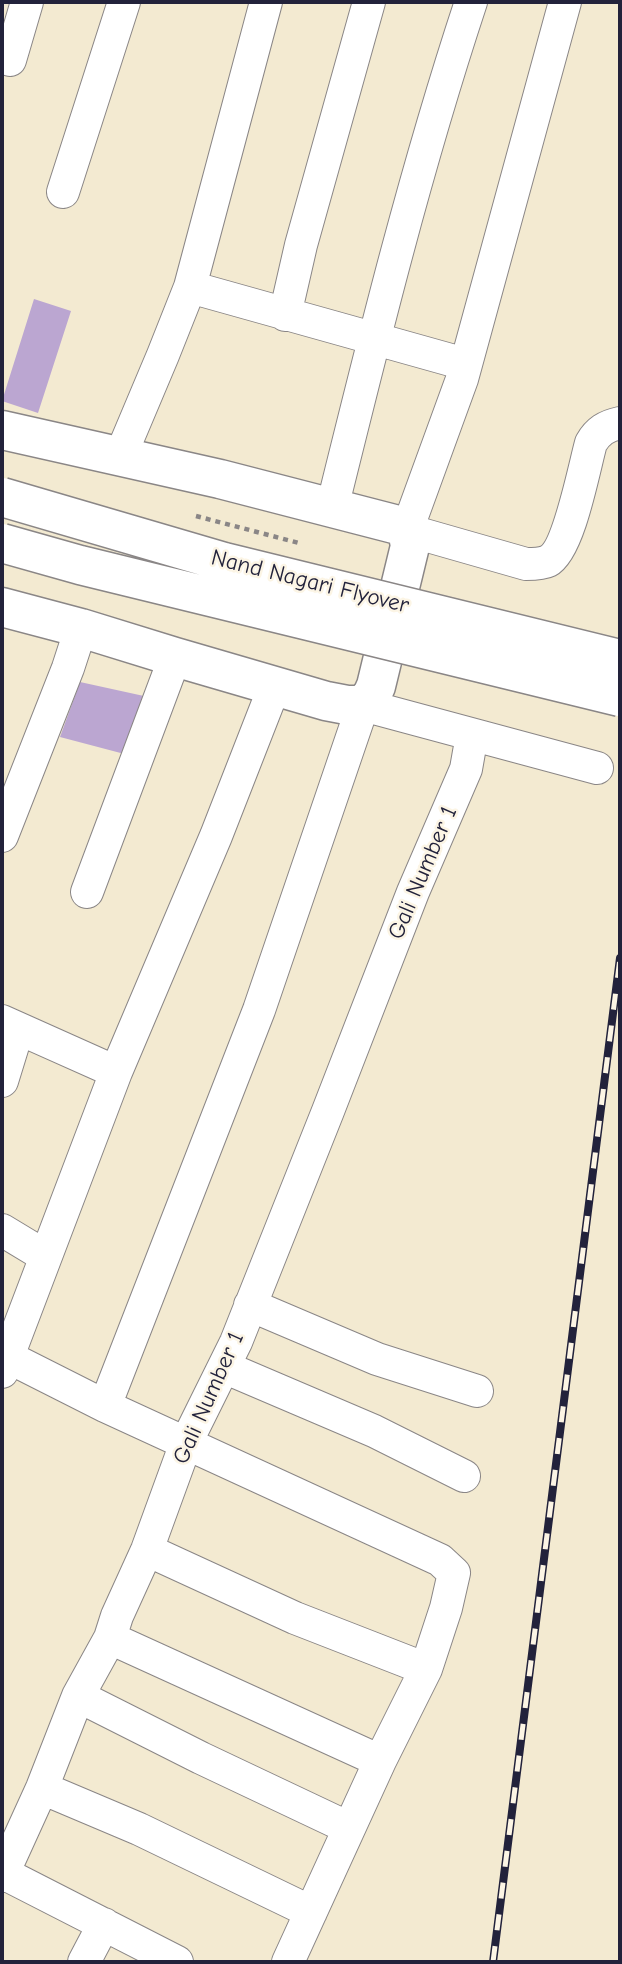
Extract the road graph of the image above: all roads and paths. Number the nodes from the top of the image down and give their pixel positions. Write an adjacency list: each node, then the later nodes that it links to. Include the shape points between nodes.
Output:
1 (27, 2): 7 (street)
2 (124, 2): 8 (street)
3 (266, 2): 9 (street)
4 (369, 2): 10 (street)
5 (471, 2): 11 (street)
6 (565, 2): 12 (street)
7 (10, 60)
8 (63, 192)
9 (190, 287): 10 (street); 15 (street)
10 (285, 315): 11 (street)
11 (375, 338): 12 (street); 17 (street)
12 (465, 364): 18 (street)
13 (620, 423): 18 (street, via 598,432 591,443 568,530 550,561 526,564)
14 (2, 430): 15 (main road)
15 (120, 457): 17 (main road)
16 (2, 497): 23 (main road, Nand Nagari Flyover, bridge, via 224,562)
17 (332, 508): 18 (main road)
18 (407, 530): 26 (main road, via 410,546 376,686)
19 (2, 544): 25 (main road, Nand Nagari Flyover, bridge)
20 (2, 607): 21 (main road)
21 (81, 628): 22 (main road); 29 (street)
22 (175, 657): 24 (main road); 30 (street)
23 (620, 659)
24 (275, 685): 26 (main road, via 326,701); 32 (street)
25 (620, 697)
26 (363, 705): 27 (street); 40 (street, via 259,1010)
27 (472, 735): 28 (street); 36 (street, Gali Number 1, via 466,769)
28 (597, 768)
29 (2, 836)
30 (87, 892)
31 (10, 1025): 32 (street); 33 (street)
32 (116, 1072): 35 (street)
33 (2, 1081)
34 (2, 1230): 35 (street)
35 (45, 1256): 37 (street)
36 (250, 1305): 38 (street, Gali Number 1); 39 (street, via 377,1359)
37 (5, 1364): 40 (street)
38 (224, 1367): 41 (street, Gali Number 1); 42 (street, via 374,1431)
39 (477, 1391)
40 (105, 1406): 41 (street)
41 (186, 1443): 43 (street, Gali Number 1); 45 (street, via 440,1560 454,1573)
42 (464, 1476)
43 (147, 1550): 44 (street, Gali Number 1); 45 (street, via 295,1618)
44 (110, 1638): 46 (street, Gali Number 1); 47 (street)
45 (426, 1669): 47 (street)
46 (78, 1696): 48 (street, Gali Number 1); 49 (street)
47 (380, 1761): 49 (street)
48 (42, 1788): 50 (street, Gali Number 1); 51 (street)
49 (349, 1828): 51 (street)
50 (2, 1875): 52 (street, Gali Number 1)
51 (311, 1912): 55 (street)
52 (104, 1924): 53 (street); 54 (street, Gali Number 1)
53 (84, 1962)
54 (177, 1962)
55 (288, 1962)

